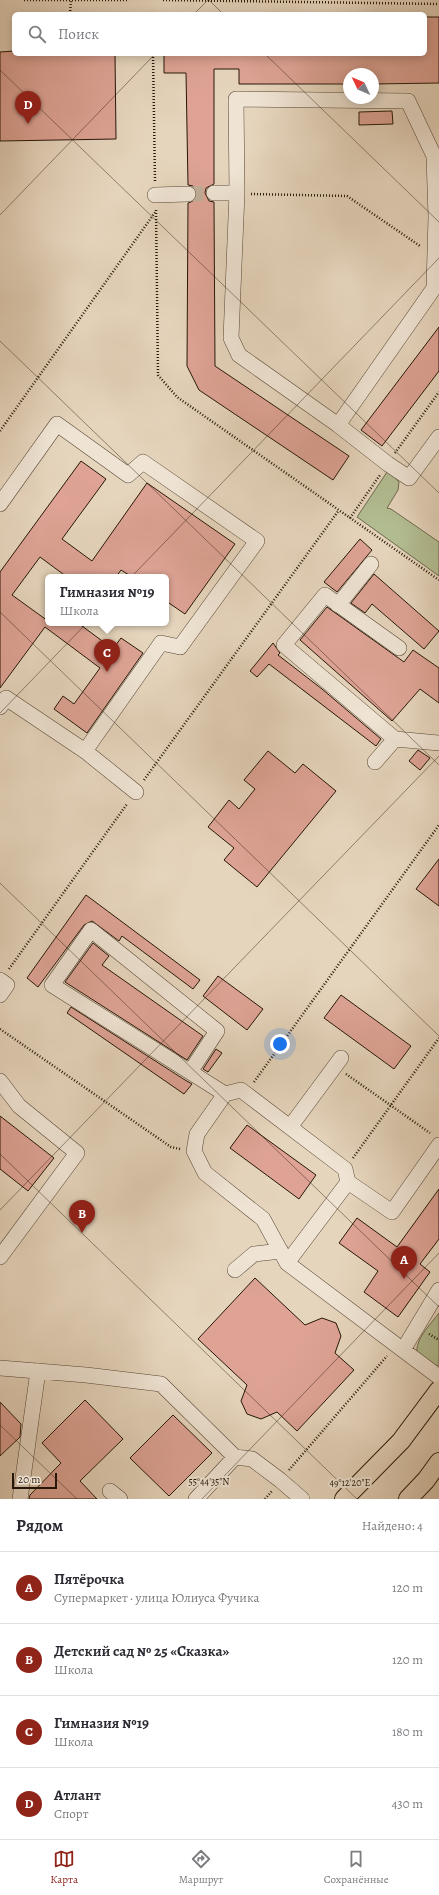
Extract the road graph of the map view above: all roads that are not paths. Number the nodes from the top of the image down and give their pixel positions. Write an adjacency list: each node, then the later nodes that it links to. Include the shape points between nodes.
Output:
1 (436, 156): 3 (lane, via 408,101 236,99); 6 (lane)
2 (214, 193): 3 (lane)
3 (236, 193): 7 (lane, via 231,338 239,355)
4 (188, 194): 5 (lane)
5 (155, 195)
6 (437, 196): 7 (lane, via 434,288)
7 (338, 425): 8 (lane, via 410,478)
8 (439, 437)
9 (0, 504): 16 (lane, via 57,424 128,475 143,462 257,541 180,647 161,643)
10 (371, 564): 11 (lane)
11 (338, 605): 12 (lane); 14 (lane, via 325,595 284,645)
12 (399, 648)
13 (0, 707): 16 (lane, via 6,698)
14 (395, 739): 15 (lane); 17 (lane)
15 (439, 742)
16 (85, 751): 18 (lane)
17 (375, 762)
18 (136, 792)
19 (0, 981): 20 (lane, via 7,985)
20 (0, 995)
21 (338, 1062): 25 (lane)
22 (190, 1072): 22 (lane, via 217,1031 91,930 52,985); 24 (lane)
23 (0, 1081): 28 (lane, via 19,1106 76,1153)
24 (225, 1094): 25 (lane, via 242,1090); 29 (lane, via 197,1134 194,1151 205,1173 263,1219)
25 (290, 1127): 27 (lane)
26 (436, 1140): 27 (lane, via 392,1212)
27 (347, 1176): 29 (lane)
28 (0, 1257)
29 (284, 1257): 30 (lane, via 254,1254); 32 (lane)
30 (235, 1270)
31 (439, 1290): 32 (lane)
32 (400, 1348): 35 (lane)
33 (0, 1368): 34 (lane)
34 (38, 1371): 37 (lane, via 161,1384); 39 (lane)
35 (439, 1377)
36 (439, 1390): 42 (main road, via 401,1441)
37 (236, 1457): 40 (lane); 41 (lane, via 252,1459)
38 (439, 1462): 43 (main road)
39 (20, 1499)
40 (196, 1499)
41 (302, 1499)
42 (344, 1499)
43 (408, 1499)

